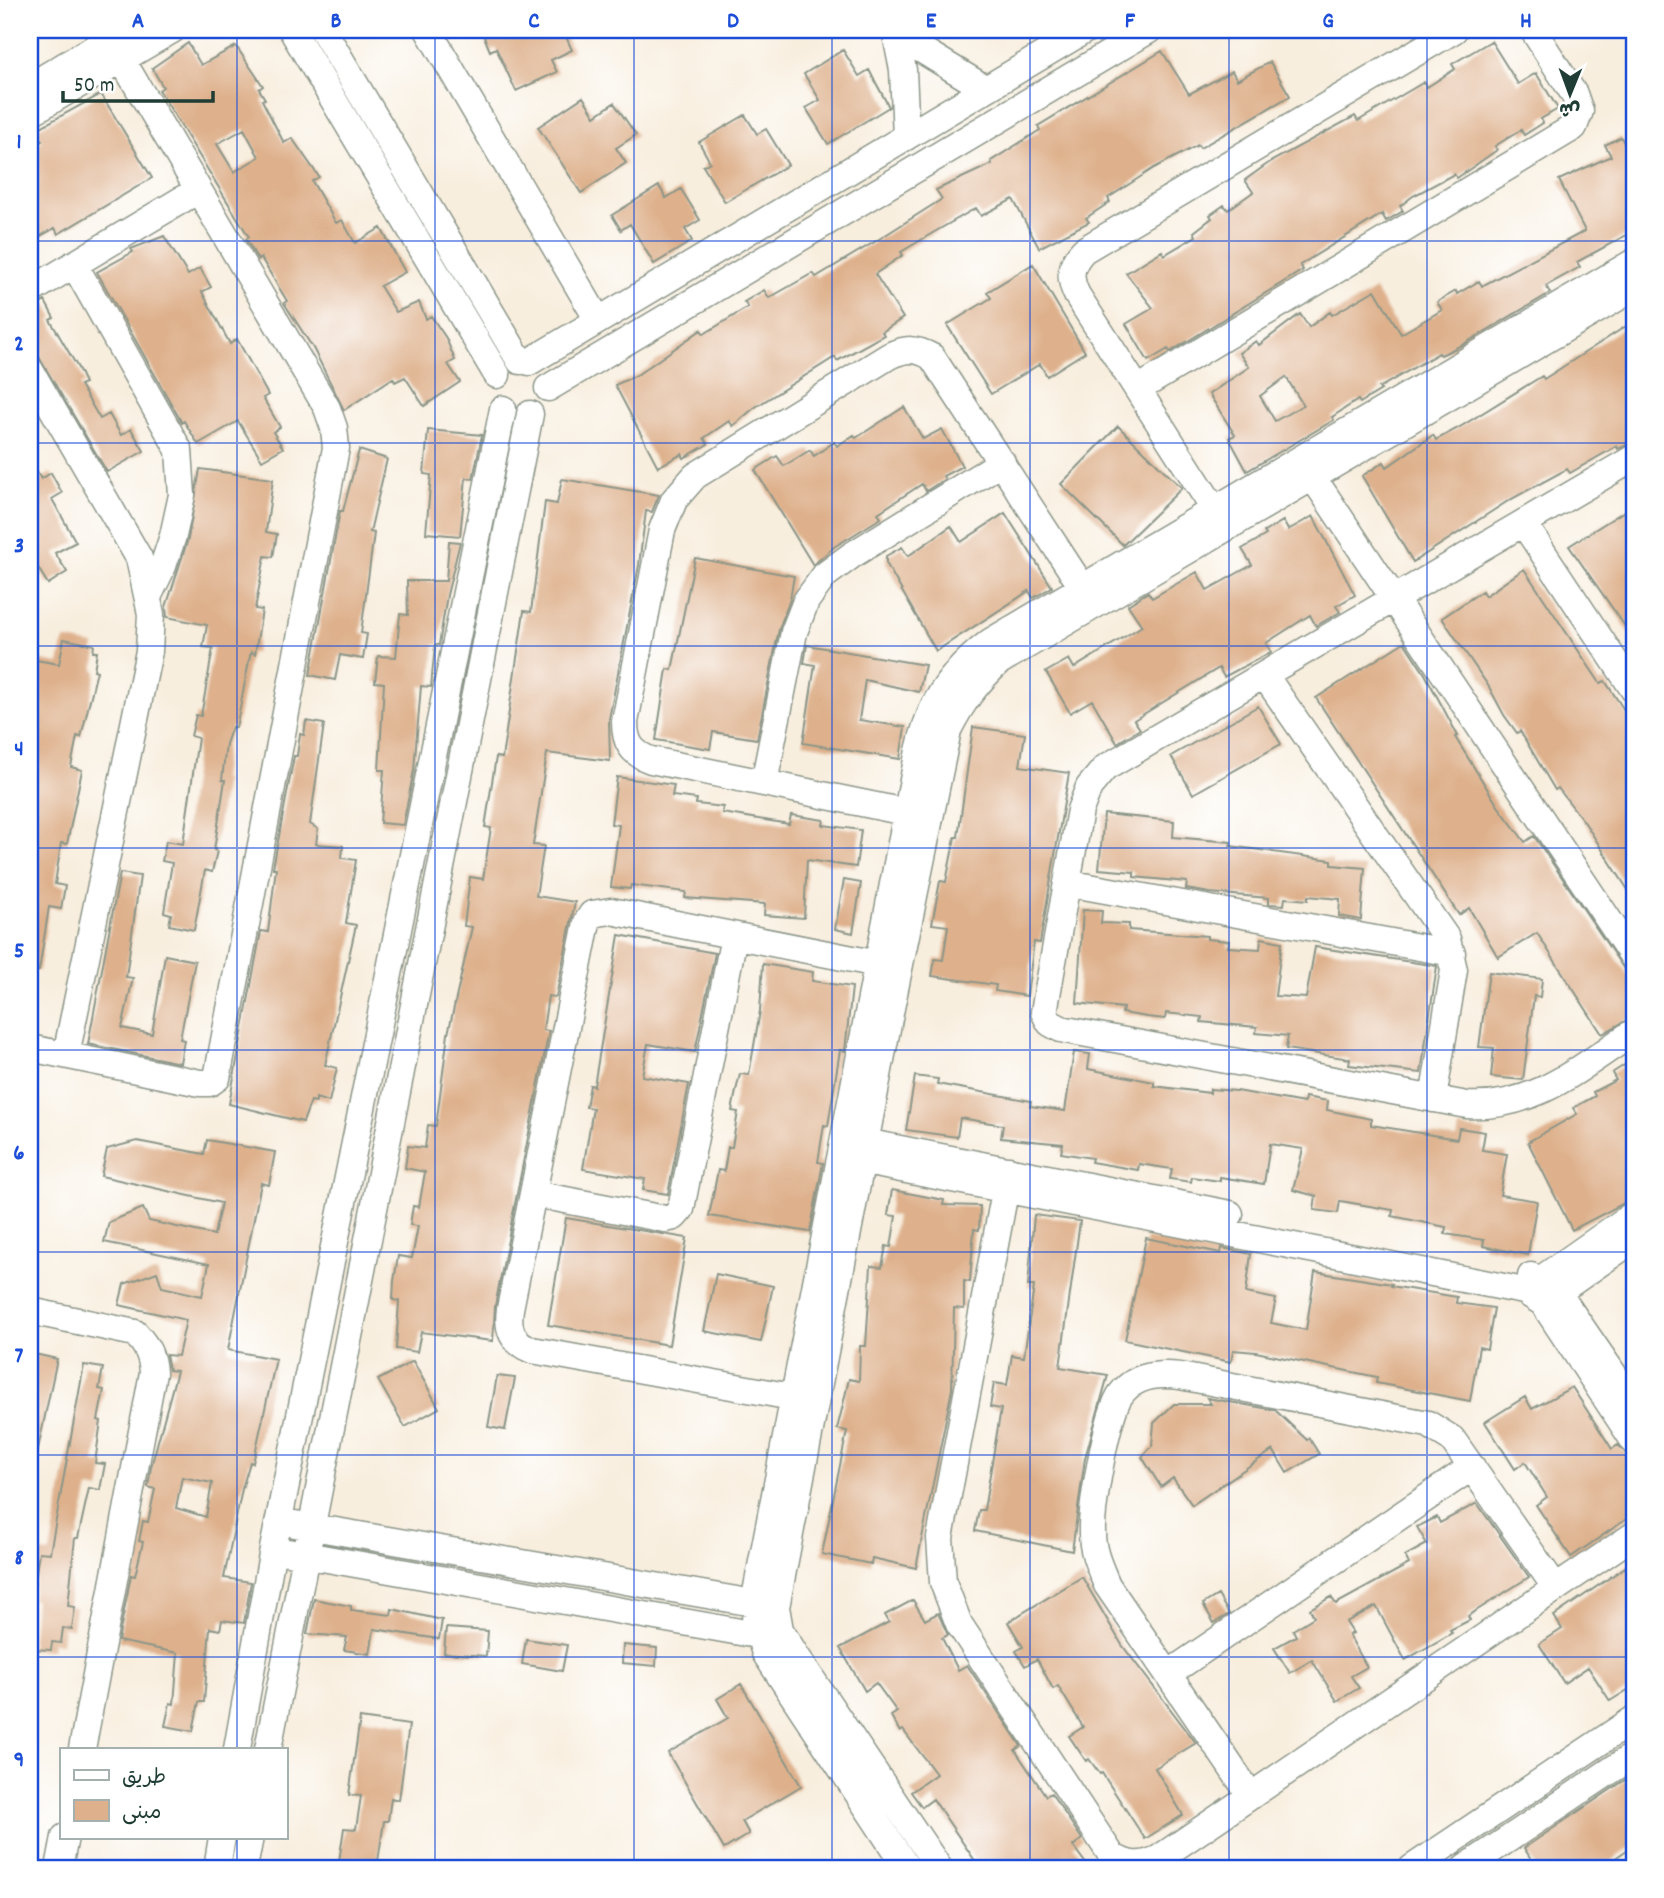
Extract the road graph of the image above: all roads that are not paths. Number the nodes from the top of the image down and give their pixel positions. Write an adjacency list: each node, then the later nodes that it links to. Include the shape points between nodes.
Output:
1 (172, 30): 10 (street)
2 (292, 30): 27 (street)
3 (323, 30): 25 (street)
4 (428, 30): 24 (street)
5 (1084, 30): 11 (street)
6 (1149, 30): 14 (street)
7 (1454, 30): 29 (street, via 1075,259 1072,284)
8 (1533, 30): 29 (street, via 1574,94 1580,111 1574,127)
9 (897, 33): 13 (street); 16 (street)
10 (115, 40): 12 (street); 15 (street); 18 (street)
11 (1013, 73): 13 (street); 14 (street)
12 (30, 86)
13 (986, 89): 16 (street)
14 (1030, 100): 19 (street)
15 (30, 113)
16 (906, 137): 17 (street)
17 (850, 170): 19 (street); 24 (street)
18 (198, 190): 21 (street); 55 (street, via 327,408 334,428 333,467 217,1078 200,1083)
19 (866, 197): 28 (street)
20 (1634, 262): 35 (street)
21 (74, 264): 23 (street); 37 (street, via 179,450 181,495 173,536)
22 (1634, 288): 34 (street)
23 (30, 291)
24 (598, 320): 25 (street)
25 (525, 361): 27 (street, via 503,367); 28 (street, via 543,371)
26 (30, 370): 37 (street, via 139,558)
27 (497, 375): 30 (street, via 493,390)
28 (548, 388): 31 (street, via 544,404)
29 (1138, 389): 35 (street)
30 (503, 409): 31 (street); 40 (street)
31 (530, 414): 41 (street)
32 (1634, 458): 36 (street)
33 (1002, 461): 38 (street); 45 (street, via 825,575 806,601 794,632); 45 (street, via 932,357 919,349 903,349 714,463 680,491 662,530 625,735 639,756)
34 (1312, 476): 38 (street); 39 (street)
35 (1214, 509): 38 (street)
36 (1524, 524): 39 (street); 43 (street)
37 (149, 595): 55 (street, via 149,651)
38 (1088, 596): 47 (street, via 990,642 944,685 929,713)
39 (1394, 600): 42 (street); 51 (street)
40 (460, 615): 41 (street); 44 (street)
41 (489, 621): 46 (street)
42 (1265, 676): 48 (street, via 1105,768 1089,787 1080,810); 50 (street, via 1447,939)
43 (1634, 690)
44 (427, 779): 46 (street); 64 (street)
45 (764, 783): 47 (street)
46 (457, 785): 65 (street)
47 (919, 814): 52 (street); 57 (street)
48 (1067, 883): 50 (street); 56 (street, via 1044,1012 1050,1023 1061,1029)
49 (734, 936): 52 (street); 59 (street, via 611,911 592,914); 59 (street, via 681,1209 665,1219)
50 (1452, 953): 56 (street, via 1452,986)
51 (1634, 958)
52 (877, 964): 57 (street)
53 (1634, 1032): 56 (street, via 1530,1097 1488,1106)
54 (30, 1048): 55 (street)
55 (66, 1055)
56 (1433, 1099)
57 (852, 1149): 58 (street); 66 (street); 76 (street)
58 (1008, 1180): 62 (street, via 1525,1273); 85 (street, via 940,1538 939,1560 949,1604 1112,1856 1143,1866)
59 (534, 1194): 66 (street, via 508,1322 520,1345)
60 (1634, 1214): 62 (street)
61 (1634, 1239): 62 (street)
62 (1541, 1292): 67 (street); 68 (street)
63 (30, 1311): 81 (street, via 135,1333 152,1357 153,1373)
64 (319, 1318): 65 (street); 70 (street)
65 (351, 1324): 71 (street)
66 (792, 1397): 76 (street)
67 (1634, 1404)
68 (1634, 1441)
69 (1472, 1466): 75 (street); 79 (street); 79 (street, via 1452,1439 1428,1424 1180,1376 1158,1373 1137,1380 1121,1394 1112,1414 1092,1533 1096,1560 1107,1585)
70 (278, 1521): 71 (street); 73 (street)
71 (312, 1527): 74 (street); 76 (street)
72 (1634, 1535): 75 (street)
73 (273, 1549): 74 (street); 82 (street)
74 (306, 1555): 77 (street); 83 (street)
75 (1556, 1588): 85 (street)
76 (765, 1605): 77 (street); 78 (street)
77 (759, 1635): 78 (street); 90 (street, via 765,1653)
78 (786, 1640): 91 (street)
79 (1168, 1674): 85 (street)
80 (1634, 1719): 92 (street)
81 (82, 1748)
82 (237, 1748)
83 (268, 1748)
84 (1634, 1755): 93 (street)
85 (1251, 1796)
86 (65, 1839): 89 (street)
87 (219, 1853): 88 (street)
88 (247, 1854)
89 (59, 1868)
90 (908, 1868)
91 (939, 1868)
92 (1412, 1868)
93 (1465, 1868)

